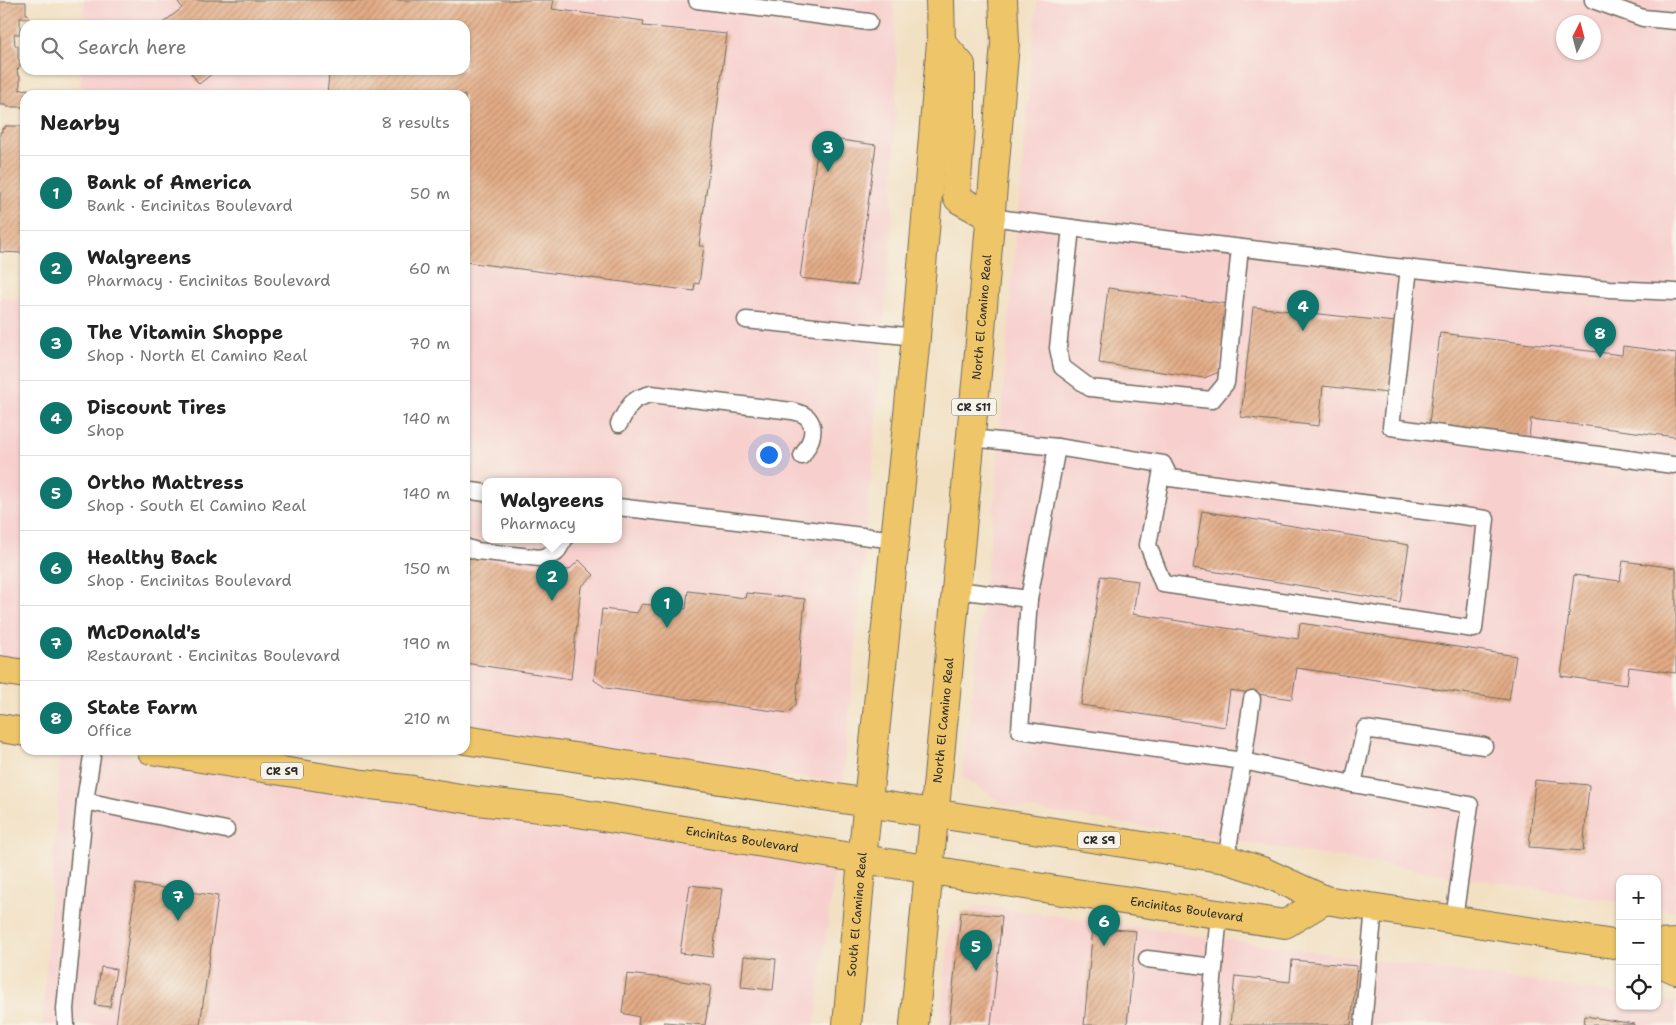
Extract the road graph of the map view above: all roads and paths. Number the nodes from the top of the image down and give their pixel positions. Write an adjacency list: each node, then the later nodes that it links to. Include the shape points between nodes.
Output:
1 (696, 0): 6 (lane)
2 (940, 0): 7 (main road)
3 (1003, 0): 8 (main road, North El Camino Real / CR S11, via 1005,43)
4 (1593, 0): 5 (lane, via 1643,18)
5 (1676, 21)
6 (869, 22)
7 (941, 42): 8 (main road, via 961,65 957,197); 14 (main road)
8 (991, 217): 9 (lane); 16 (main road, North El Camino Real / CR S11)
9 (1071, 228): 10 (lane); 10 (lane, via 1058,348 1062,367 1090,388 1212,400 1226,383)
10 (1240, 248): 11 (lane)
11 (1410, 268): 12 (lane, via 1544,283); 20 (lane, via 1391,427)
12 (1676, 292)
13 (746, 320): 14 (lane)
14 (916, 337): 22 (main road)
15 (619, 424): 18 (lane, via 637,397 651,394 792,410 807,416 812,426 811,443)
16 (971, 438): 17 (lane); 25 (main road, North El Camino Real / CR S11)
17 (1057, 447): 19 (lane); 26 (lane)
18 (802, 456)
19 (1163, 464): 19 (lane, via 1170,478 1486,519 1474,629 1163,584 1148,545)
20 (1674, 465)
21 (622, 507): 22 (lane)
22 (896, 540): 39 (main road)
23 (562, 543): 24 (lane, via 556,553 540,558)
24 (470, 549)
25 (957, 590): 26 (lane); 40 (main road, North El Camino Real / CR S11)
26 (1029, 599): 36 (lane, via 1020,730)
27 (0, 670): 28 (main road)
28 (20, 673)
29 (1252, 699): 36 (lane)
30 (0, 728): 31 (main road)
31 (20, 731)
32 (470, 741): 39 (main road, CR S9)
33 (1484, 746): 37 (lane, via 1365,729)
34 (92, 755): 38 (lane)
35 (183, 755): 42 (main road, Encinitas Boulevard / CR S9)
36 (1243, 761): 37 (lane); 43 (lane)
37 (1353, 784): 48 (lane, via 1470,805)
38 (85, 801): 41 (lane); 56 (lane)
39 (869, 804): 40 (main road, CR S9); 42 (main road, South El Camino Real)
40 (936, 814): 43 (main road, CR S9); 44 (main road, CR S11)
41 (226, 830)
42 (862, 859): 44 (main road, Encinitas Boulevard / CR S9); 57 (main road, South El Camino Real)
43 (1226, 860): 45 (main road, CR S9, via 1262,871)
44 (930, 870): 47 (main road, Encinitas Boulevard / CR S9); 58 (main road)
45 (1325, 900): 46 (main road, CR S9); 47 (main road, Encinitas Boulevard / CR S9, via 1285,924)
46 (1374, 908): 48 (main road, CR S9); 60 (lane)
47 (1219, 913): 54 (lane)
48 (1454, 919): 50 (main road, CR S9)
49 (1676, 943): 51 (main road)
50 (1616, 944)
51 (1661, 944)
52 (1147, 959): 54 (lane)
53 (1661, 963): 55 (main road)
54 (1214, 967): 59 (lane)
55 (1676, 970)
56 (66, 1025)
57 (847, 1025)
58 (914, 1025)
59 (1210, 1025)
60 (1363, 1025)

